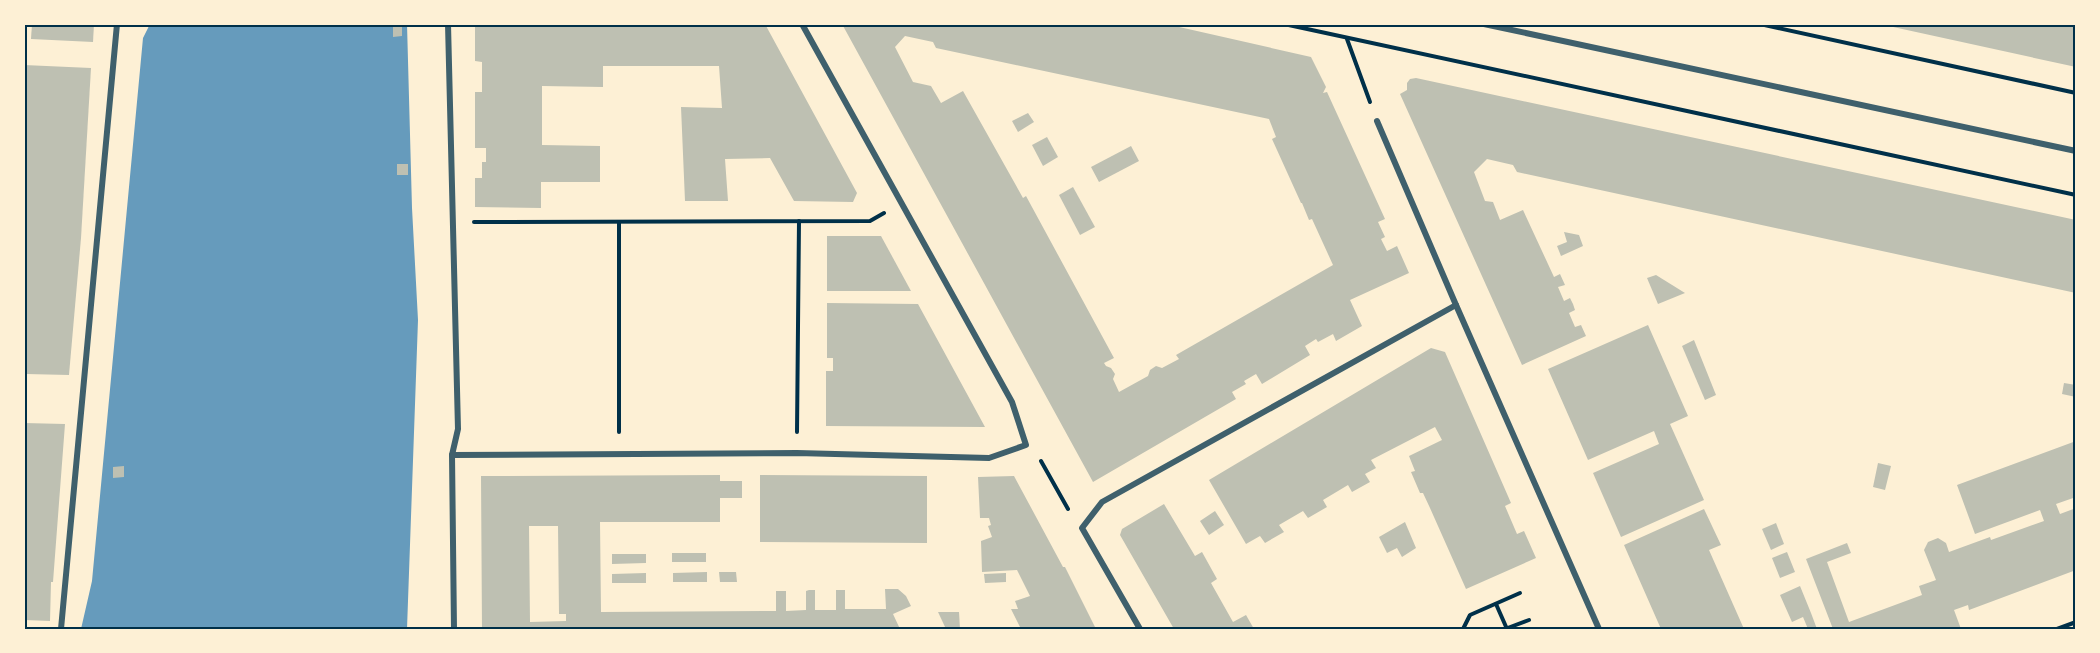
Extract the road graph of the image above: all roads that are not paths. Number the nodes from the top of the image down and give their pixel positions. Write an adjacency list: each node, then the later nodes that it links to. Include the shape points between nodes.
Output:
1 (117, 24): 9 (street)
2 (448, 24): 8 (street, via 458,429)
3 (802, 24): 8 (street, via 1012,402 1026,445 989,458 797,453)
4 (1484, 24): 6 (street)
5 (1377, 121): 7 (street)
6 (2076, 151)
7 (1456, 305): 11 (street, via 1102,502 1082,528); 12 (street)
8 (452, 455): 10 (street)
9 (61, 629)
10 (453, 629)
11 (1140, 629)
12 (1599, 629)

